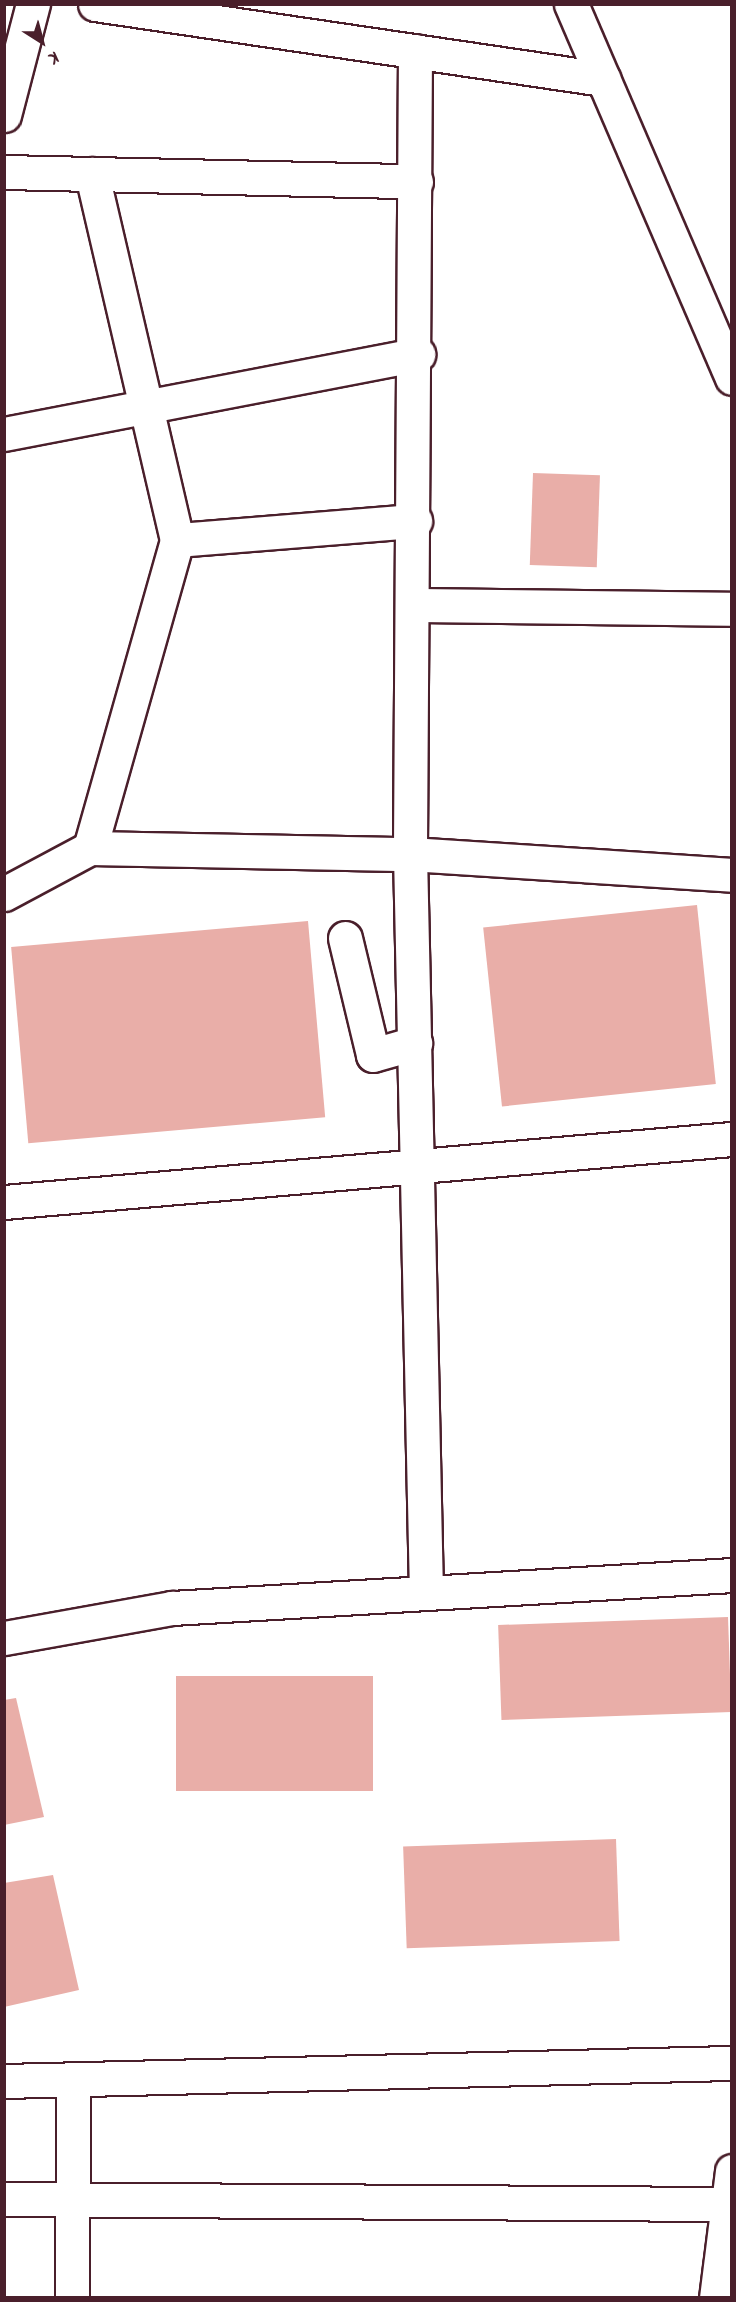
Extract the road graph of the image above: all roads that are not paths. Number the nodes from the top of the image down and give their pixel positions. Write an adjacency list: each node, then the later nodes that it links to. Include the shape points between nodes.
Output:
1 (33, 4): 6 (street)
2 (95, 4): 4 (street)
3 (571, 4): 5 (street)
4 (416, 51): 5 (street); 9 (street)
5 (603, 79): 11 (street)
6 (4, 115)
7 (4, 172): 8 (street)
8 (92, 174): 9 (street); 12 (street)
9 (416, 181): 10 (street)
10 (418, 354): 12 (street); 14 (street)
11 (732, 378)
12 (142, 408): 13 (street); 15 (street)
13 (4, 434)
14 (415, 521): 15 (street); 16 (street)
15 (177, 540): 18 (street)
16 (414, 605): 17 (street); 19 (street)
17 (732, 609)
18 (90, 848): 19 (street); 21 (street)
19 (410, 854): 20 (street); 23 (street)
20 (732, 875)
21 (4, 894)
22 (345, 938): 23 (street, via 373,1054)
23 (415, 1043): 25 (street)
24 (732, 1139): 25 (street)
25 (417, 1166): 26 (street); 28 (street)
26 (4, 1202)
27 (732, 1575): 28 (street)
28 (426, 1591): 29 (street, via 172,1608)
29 (4, 1638)
30 (732, 2063): 31 (street)
31 (73, 2079): 32 (street); 34 (street)
32 (4, 2081)
33 (732, 2171): 36 (street)
34 (70, 2197): 35 (street); 36 (street); 37 (street)
35 (4, 2199)
36 (727, 2204): 38 (street)
37 (72, 2298)
38 (716, 2298)

